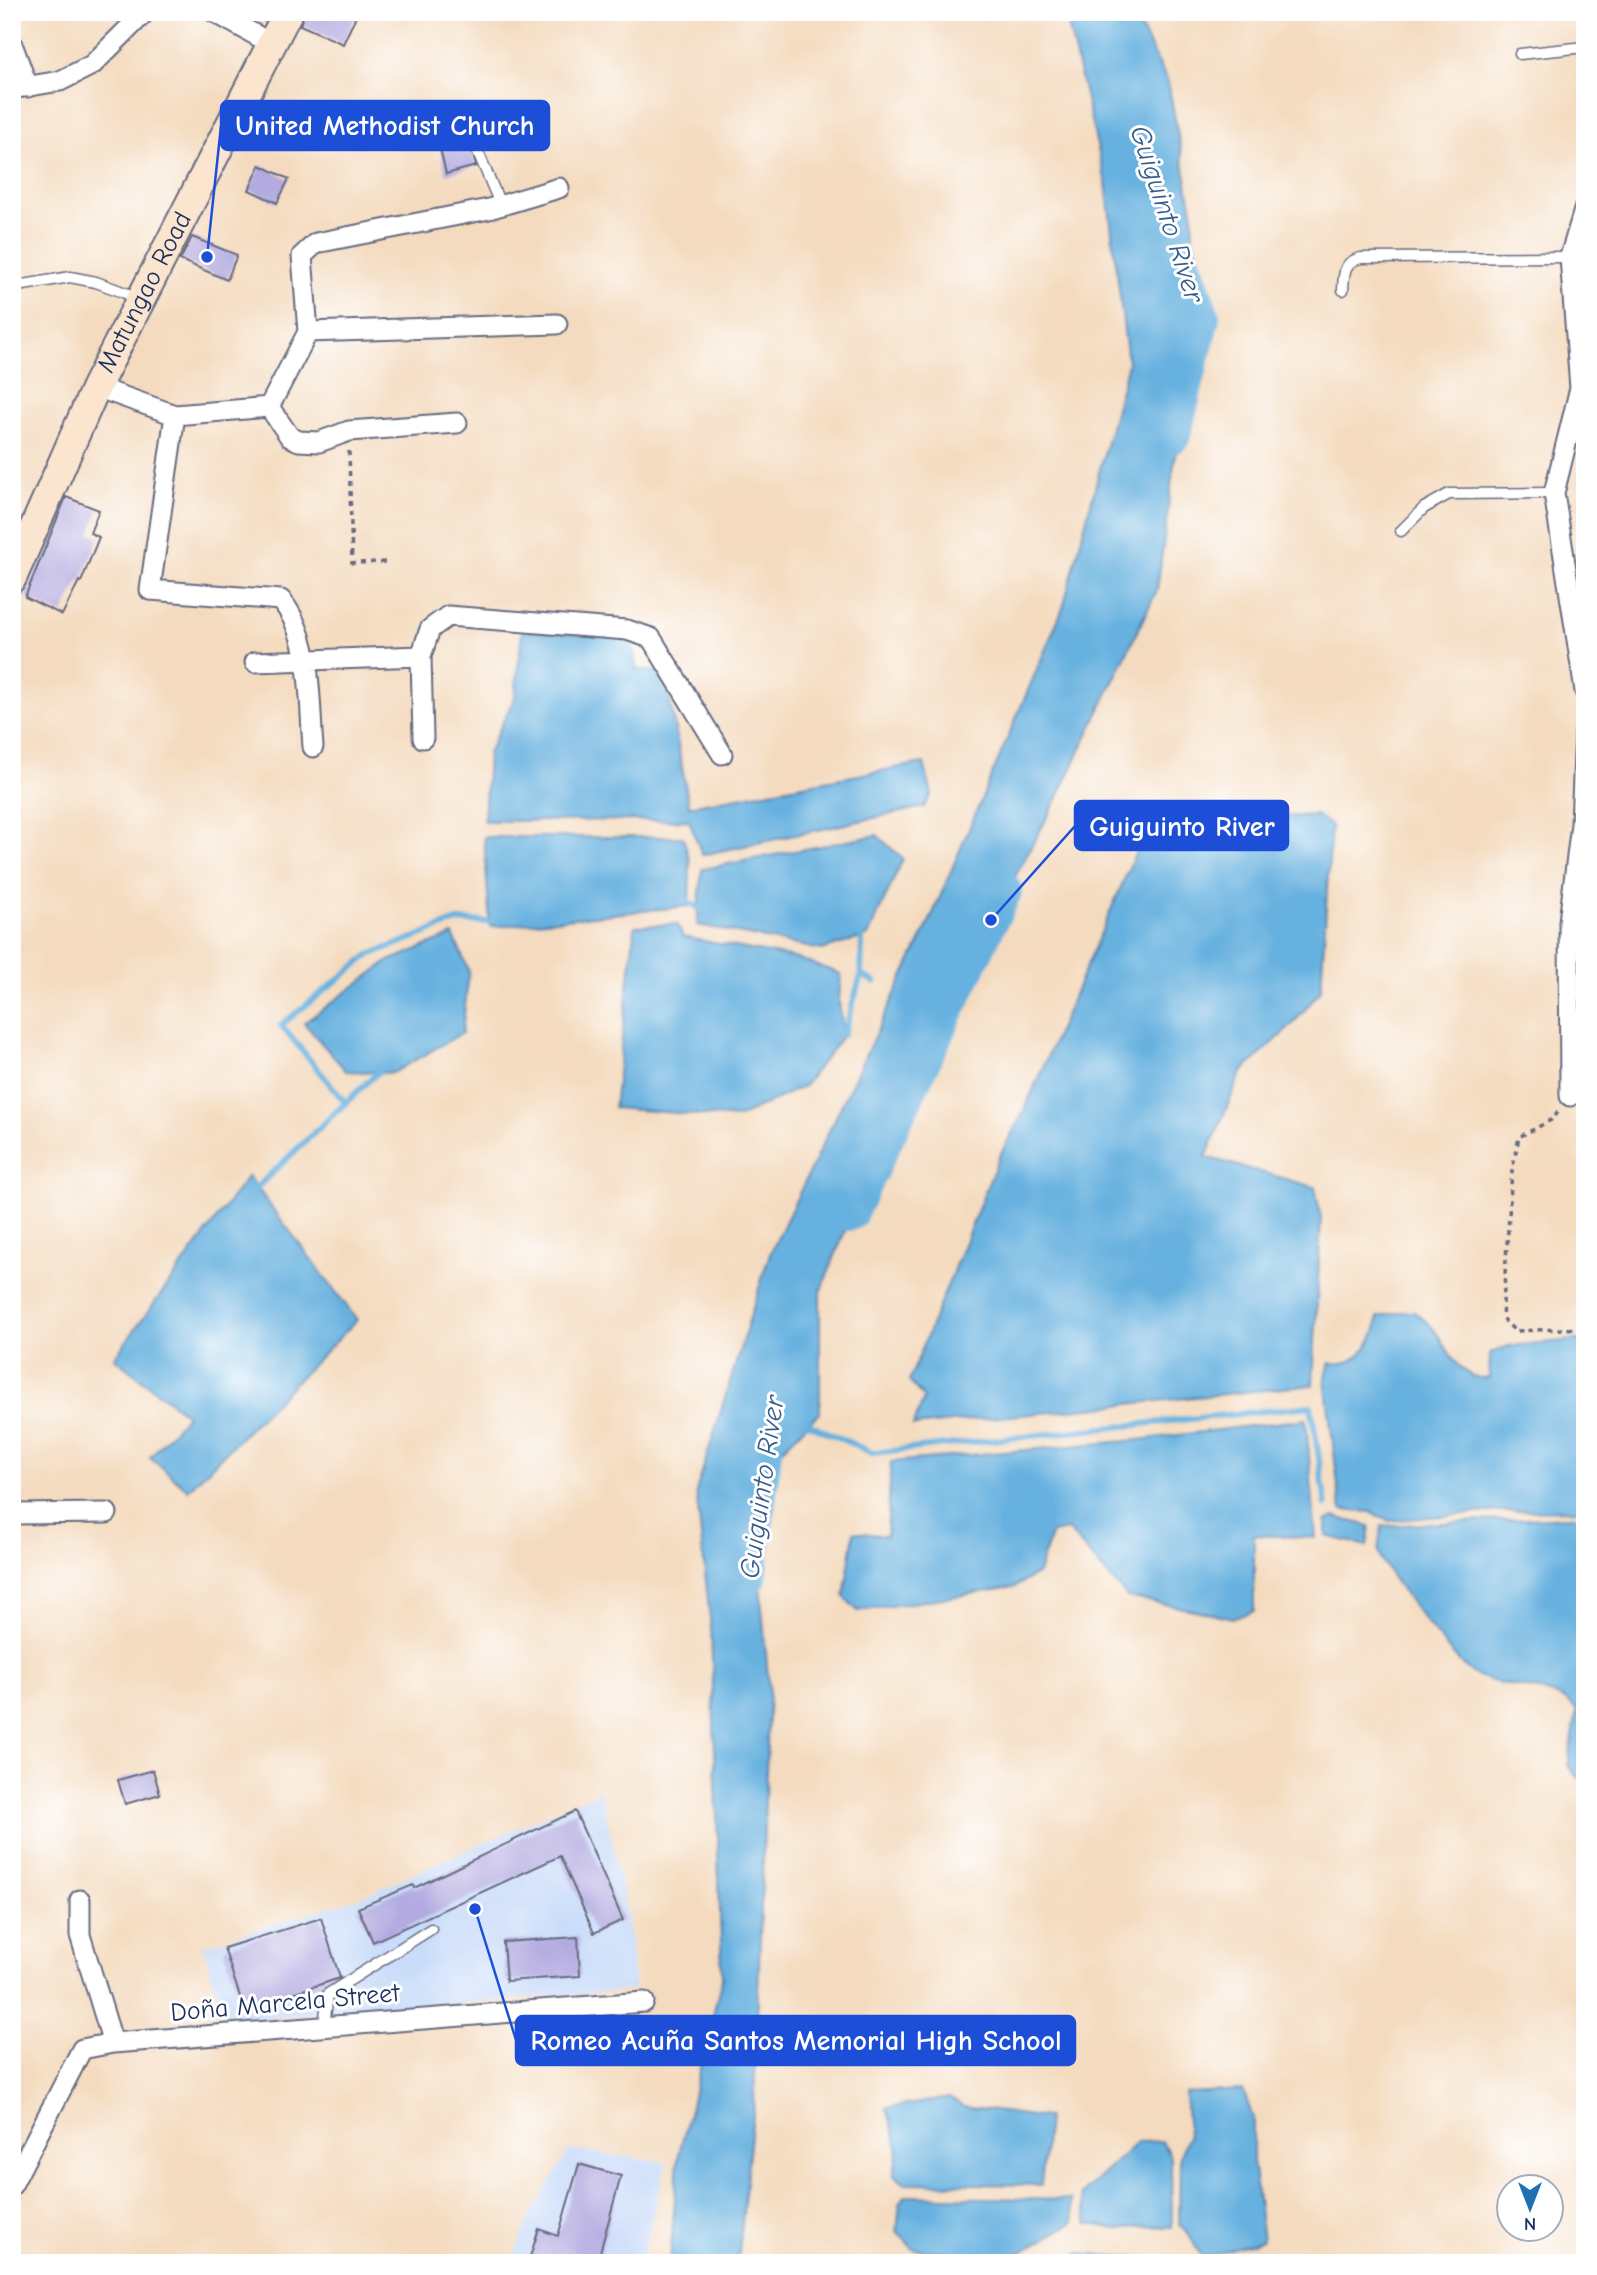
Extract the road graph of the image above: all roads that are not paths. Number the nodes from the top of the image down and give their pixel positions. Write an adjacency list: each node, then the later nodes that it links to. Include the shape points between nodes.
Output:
1 (145, 12): 8 (street, via 92,65 60,82)
2 (214, 12): 5 (street)
3 (288, 12): 5 (main road, Matungao Road)
4 (12, 44): 8 (street)
5 (272, 44): 16 (main road, Matungao Road)
6 (1585, 47): 7 (lane)
7 (1520, 54)
8 (20, 88)
9 (478, 152): 11 (lane)
10 (559, 188): 11 (street)
11 (500, 204): 18 (street, via 316,243 307,249 302,256)
12 (1585, 206): 13 (street)
13 (1570, 257): 15 (lane, via 1361,258 1350,260 1344,269); 23 (street, via 1580,388)
14 (12, 287): 16 (lane, via 70,277)
15 (1343, 290)
16 (140, 298): 19 (main road, Matungao Road)
17 (556, 324): 18 (street)
18 (309, 332): 20 (street)
19 (96, 387): 21 (street); 25 (main road, Matungao Road)
20 (269, 407): 21 (street); 22 (street, via 290,437 299,441 319,442 349,431)
21 (175, 415): 27 (street, via 150,590 281,600)
22 (457, 423)
23 (1554, 493): 24 (lane, via 1449,494 1424,508); 29 (street)
24 (1401, 531)
25 (12, 578)
26 (421, 656): 27 (street); 31 (street); 33 (street, via 430,629 448,616 627,630 650,638)
27 (306, 659): 28 (street); 32 (street)
28 (255, 662)
29 (1585, 691)
30 (1585, 731): 34 (street, via 1581,824 1569,922)
31 (423, 738)
32 (313, 747)
33 (722, 754)
34 (1570, 1096)
35 (107, 1513): 36 (street)
36 (12, 1514)
37 (80, 1900): 41 (street, via 80,1935)
38 (431, 1929): 40 (lane, via 328,1994)
39 (644, 2002): 40 (street, Doña Marcela Street)
40 (324, 2025): 41 (street, Doña Marcela Street)
41 (113, 2043): 42 (street, Doña Marcela Street, via 82,2049)
42 (12, 2185)

